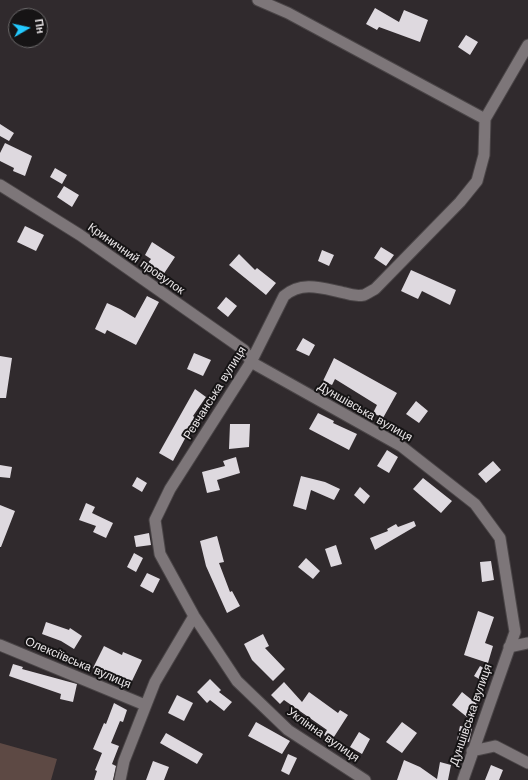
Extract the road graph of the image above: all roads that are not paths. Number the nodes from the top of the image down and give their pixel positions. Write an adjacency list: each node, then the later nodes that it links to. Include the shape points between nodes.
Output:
1 (258, 0): 3 (street, via 288,13)
2 (528, 45): 3 (street)
3 (486, 119): 5 (street, Ревчанська вулиця, via 484,155 477,181 375,290 355,296 313,287 292,289 278,306)
4 (0, 185): 5 (street, Криничний провулок, via 80,235 244,350)
5 (251, 362): 6 (street, Ревчанська вулиця, via 170,489 155,520 160,554); 9 (street, Дуншівська вулиця, via 401,446 475,504 500,538 515,632)
6 (194, 616): 10 (street, via 154,682); 14 (street, Уклінна вулиця, via 237,681 288,730)
7 (528, 643): 9 (street)
8 (0, 645): 10 (street, Олексіївська вулиця)
9 (509, 648): 11 (street, Дуншівська вулиця)
10 (145, 706): 13 (street, via 124,761)
11 (472, 751): 12 (street, via 495,746); 15 (street, Дуншівська вулиця)
12 (528, 763)
13 (120, 780)
14 (364, 780)
15 (463, 780)

